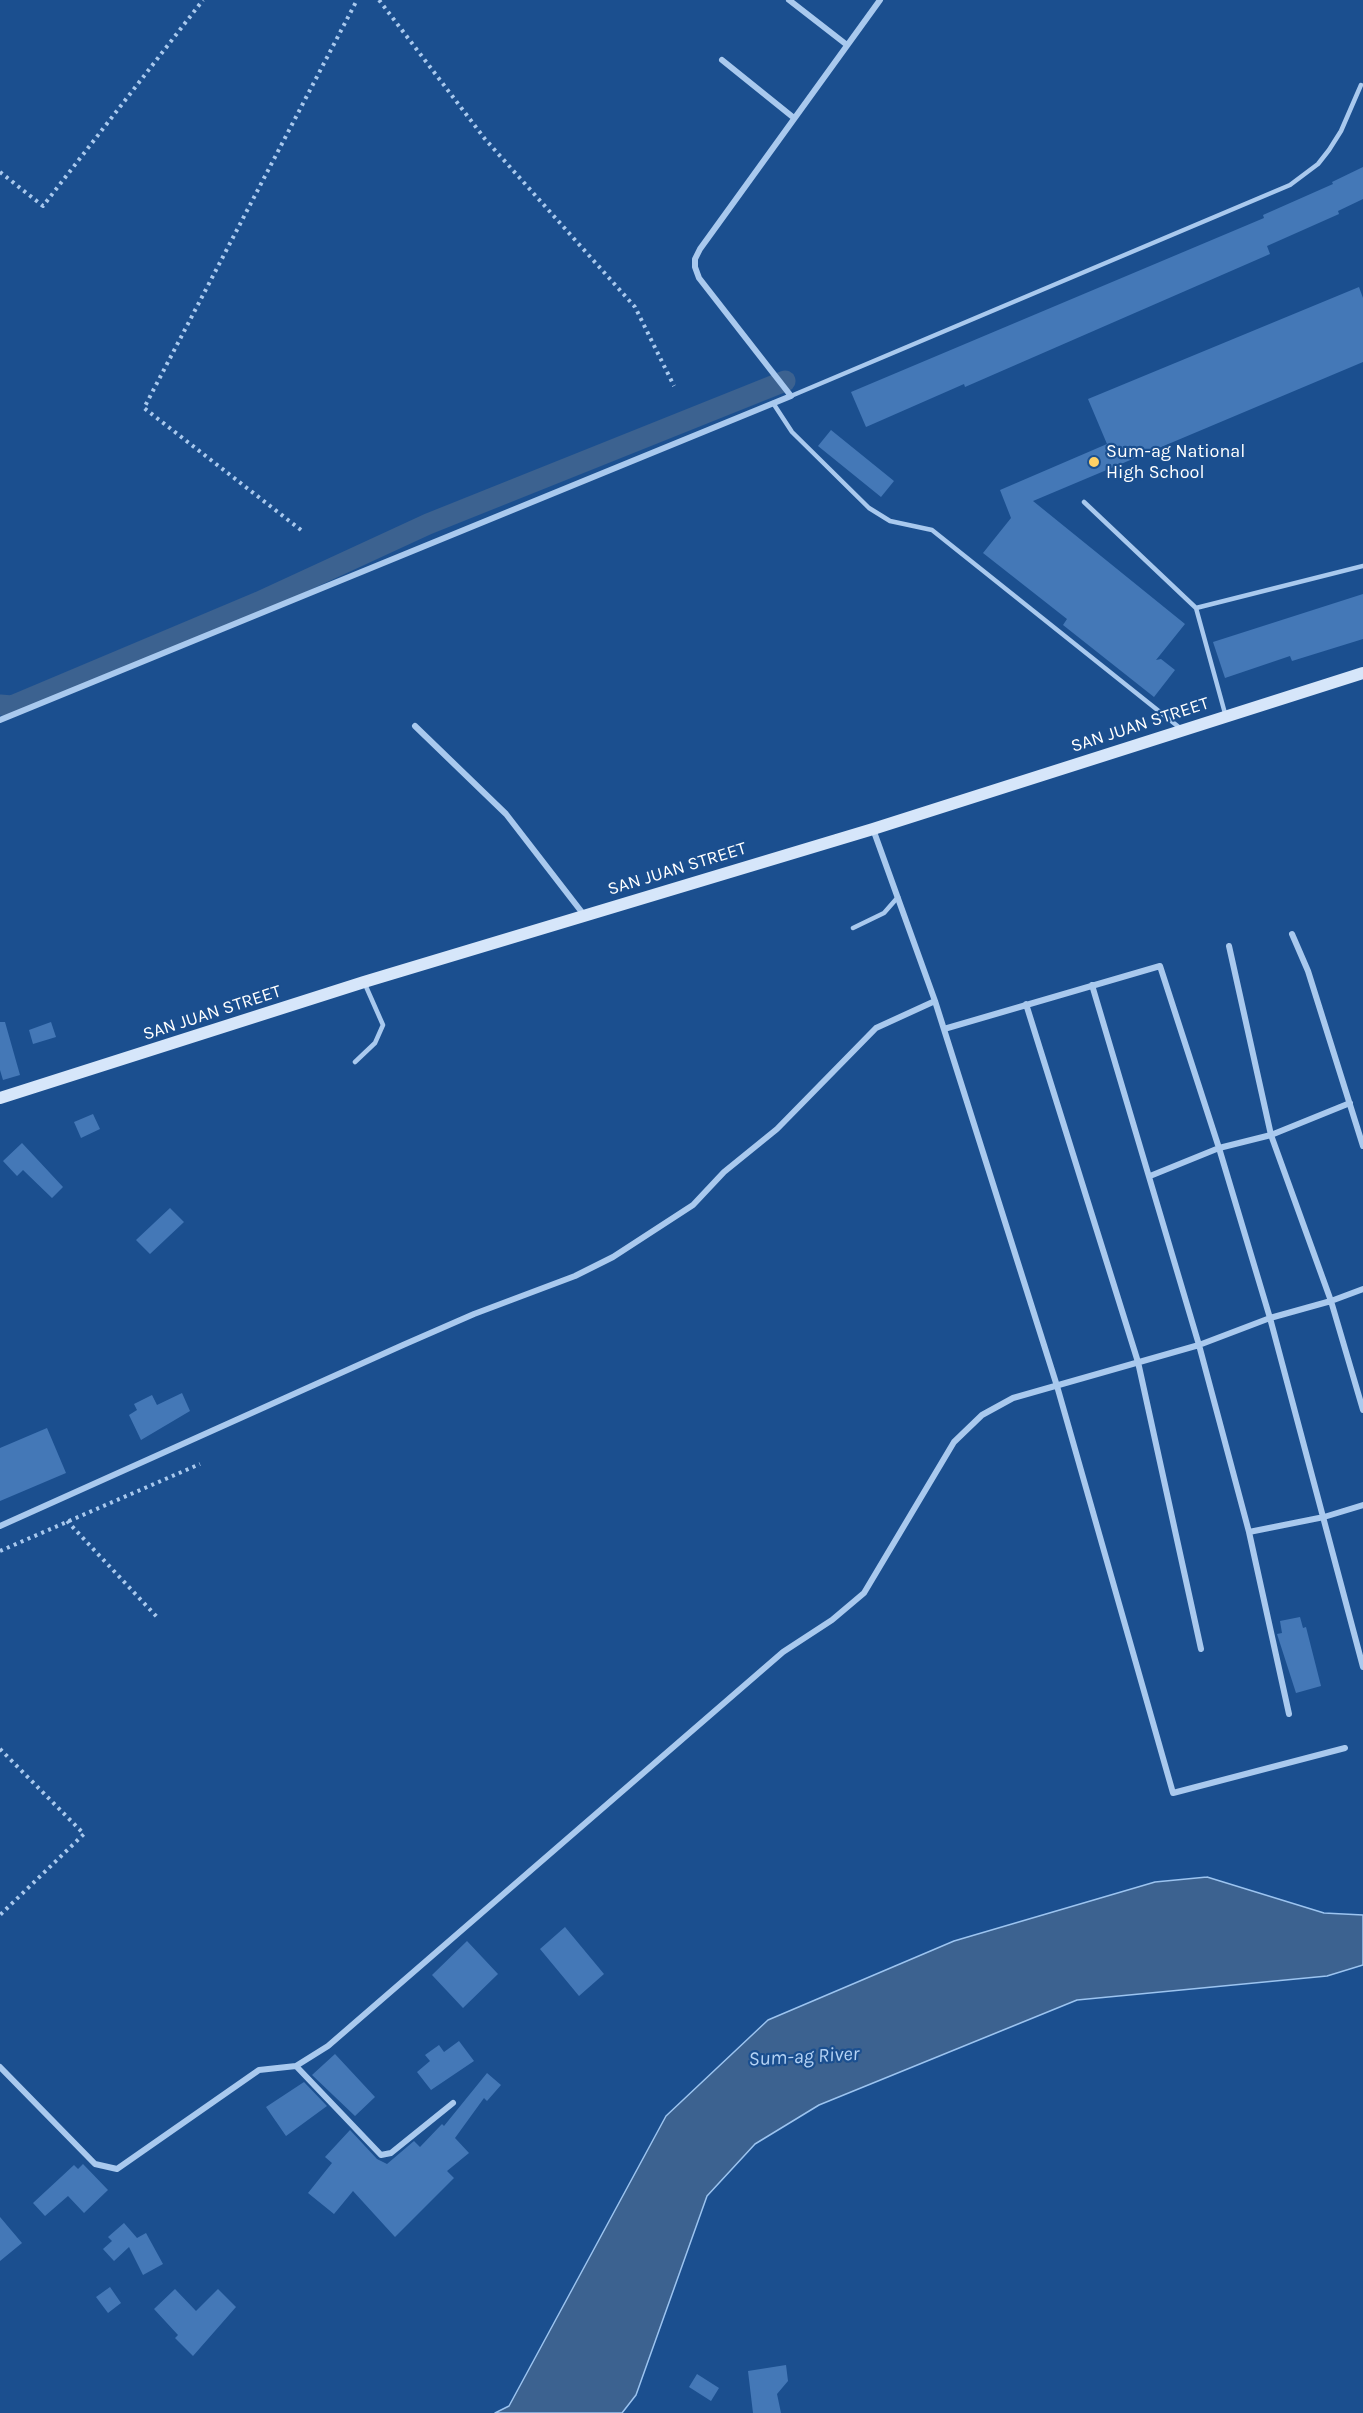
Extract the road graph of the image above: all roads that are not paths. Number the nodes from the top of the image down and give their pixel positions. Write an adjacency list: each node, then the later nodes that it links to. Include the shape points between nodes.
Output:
1 (789, 0): 3 (street)
2 (879, 0): 3 (street)
3 (847, 45): 6 (street)
4 (722, 60): 6 (street)
5 (1361, 85): 7 (lane, via 1329,150 1318,164 1290,185)
6 (795, 118): 7 (street, via 695,259 699,278)
7 (791, 396): 8 (street)
8 (773, 403): 14 (street); 16 (lane, via 792,432 869,508 890,521 932,530)
9 (1084, 502): 11 (lane)
10 (1363, 566): 11 (lane)
11 (1196, 608): 13 (lane)
12 (1363, 673): 13 (main road, SAN JUAN STREET)
13 (1226, 717): 16 (main road, SAN JUAN STREET)
14 (0, 720)
15 (415, 726): 19 (street, via 506,814)
16 (1183, 730): 17 (main road, SAN JUAN STREET)
17 (873, 829): 18 (street); 19 (main road, SAN JUAN STREET)
18 (898, 897): 20 (lane, via 884,913); 25 (street)
19 (584, 916): 23 (main road, SAN JUAN STREET)
20 (853, 928)
21 (1292, 934): 30 (street, via 1308,971)
22 (1228, 946): 31 (street)
23 (364, 982): 28 (lane, via 383,1024 375,1043); 29 (main road, SAN JUAN STREET)
24 (1092, 985): 26 (street); 33 (street, via 1160,966); 34 (street)
25 (935, 1001): 27 (street); 44 (street, via 876,1028 777,1129 724,1172 693,1205 613,1257 404,1344)
26 (1026, 1004): 27 (street); 39 (street)
27 (944, 1029): 40 (street)
28 (355, 1062)
29 (0, 1098)
30 (1350, 1102): 31 (street); 32 (street)
31 (1271, 1135): 33 (street); 36 (street)
32 (1363, 1146)
33 (1219, 1148): 34 (street); 37 (street)
34 (1150, 1176): 38 (street)
35 (1363, 1289): 36 (street)
36 (1332, 1301): 37 (street); 41 (street)
37 (1270, 1318): 38 (street); 43 (street)
38 (1199, 1345): 39 (street); 45 (street)
39 (1138, 1362): 40 (street); 46 (street)
40 (1057, 1386): 49 (street, via 1173,1793); 50 (street, via 1013,1398 982,1415 954,1442 864,1593 783,1652 328,2046)
41 (1363, 1410)
42 (1363, 1505): 43 (street)
43 (1324, 1517): 45 (street); 47 (street)
44 (0, 1526)
45 (1249, 1532): 48 (street)
46 (1201, 1649)
47 (1363, 1667)
48 (1289, 1714)
49 (1345, 1748)
50 (296, 2066): 51 (street, via 259,2070 117,2169 95,2164); 52 (street, via 381,2155 392,2153)
51 (0, 2067)
52 (453, 2103)

